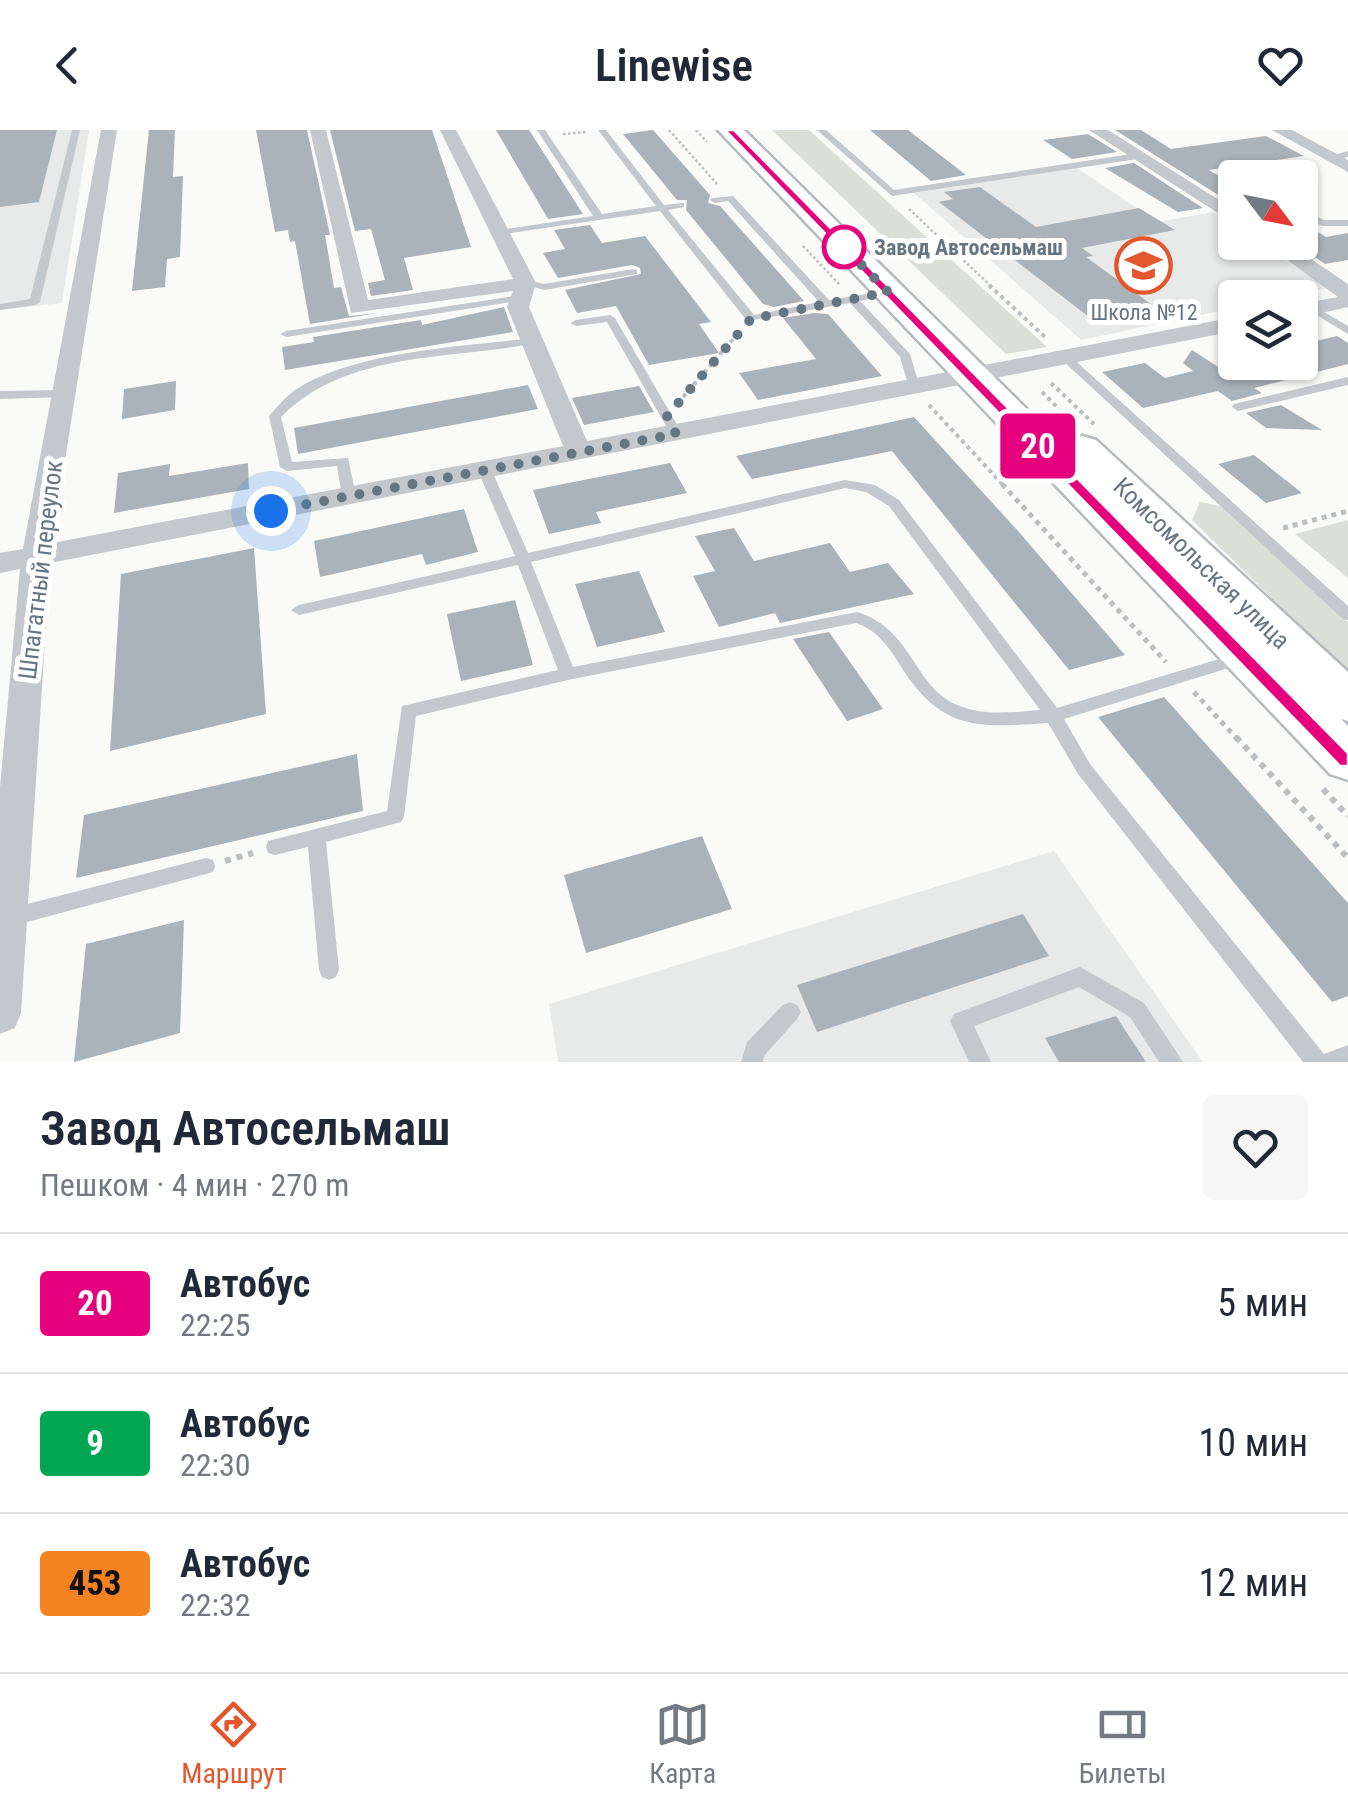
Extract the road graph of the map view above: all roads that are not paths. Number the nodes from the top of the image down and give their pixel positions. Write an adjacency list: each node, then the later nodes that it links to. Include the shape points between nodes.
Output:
1 (76, 130): 30 (lane, via 35,302)
2 (108, 130): 42 (street, Шпагатный переулок)
3 (318, 130): 25 (street, via 359,308)
4 (448, 130): 22 (street)
5 (601, 130): 18 (lane)
6 (730, 130): 26 (main road, Комсомольская улица)
7 (755, 130): 39 (main road, Комсомольская улица)
8 (822, 130): 13 (lane, via 892,194)
9 (1097, 130): 13 (street)
10 (1280, 130): 12 (street)
11 (543, 133): 19 (lane)
12 (1340, 155): 14 (street)
13 (1138, 156): 17 (street)
14 (1348, 167)
15 (715, 200): 29 (lane, via 730,198)
16 (682, 205): 18 (lane)
17 (1218, 207)
18 (662, 208): 19 (lane); 29 (lane, via 751,319)
19 (599, 217): 22 (lane)
20 (1318, 221): 21 (lane)
21 (1348, 223)
22 (500, 232): 25 (street)
23 (1296, 260): 27 (street)
24 (633, 272): 25 (lane)
25 (523, 290): 36 (lane); 37 (street, via 518,307)
26 (888, 292): 28 (lane); 39 (main road, Комсомольская улица)
27 (1348, 298): 31 (street)
28 (852, 299): 29 (lane); 41 (lane, via 906,356)
29 (826, 304)
30 (0, 307)
31 (1318, 307)
32 (1318, 316): 35 (lane)
33 (576, 323): 45 (lane, via 610,318)
34 (1218, 327): 38 (street)
35 (1348, 331)
36 (286, 334)
37 (532, 341): 46 (street); 48 (lane, via 334,372 288,398 276,416 287,467 343,461)
38 (1066, 358): 39 (street); 53 (lane)
39 (986, 374): 41 (street); 54 (main road, Комсомольская улица); 56 (main road, Комсомольская улица)
40 (1348, 380): 44 (lane)
41 (914, 388): 45 (street)
42 (63, 394): 43 (lane); 49 (street, Шпагатный переулок)
43 (0, 395)
44 (1238, 407)
45 (672, 425): 46 (street)
46 (579, 452): 47 (street)
47 (485, 471): 48 (street); 50 (lane)
48 (349, 496): 49 (street)
49 (36, 556): 51 (street); 62 (street, Шпагатный переулок)
50 (523, 559): 52 (lane); 55 (lane); 57 (lane, via 845,484 870,488 894,503)
51 (0, 562)
52 (300, 610)
53 (1348, 615)
54 (1246, 658): 57 (lane); 58 (main road, Комсомольская улица)
55 (568, 674): 57 (lane, via 856,616 880,626 937,702 1002,719); 59 (lane, via 408,711 394,817)
56 (1348, 702)
57 (1053, 716): 70 (lane, via 1084,770)
58 (1348, 759)
59 (316, 837): 60 (lane); 63 (lane)
60 (276, 847)
61 (206, 866): 62 (lane)
62 (8, 918): 65 (street, Шпагатный переулок)
63 (329, 970)
64 (790, 1012): 67 (lane)
65 (0, 1013)
66 (1348, 1056): 71 (lane)
67 (752, 1062)
68 (980, 1062): 69 (lane, via 961,1021 1080,977 1138,1010)
69 (1172, 1062)
70 (1317, 1062)
71 (1331, 1062)

